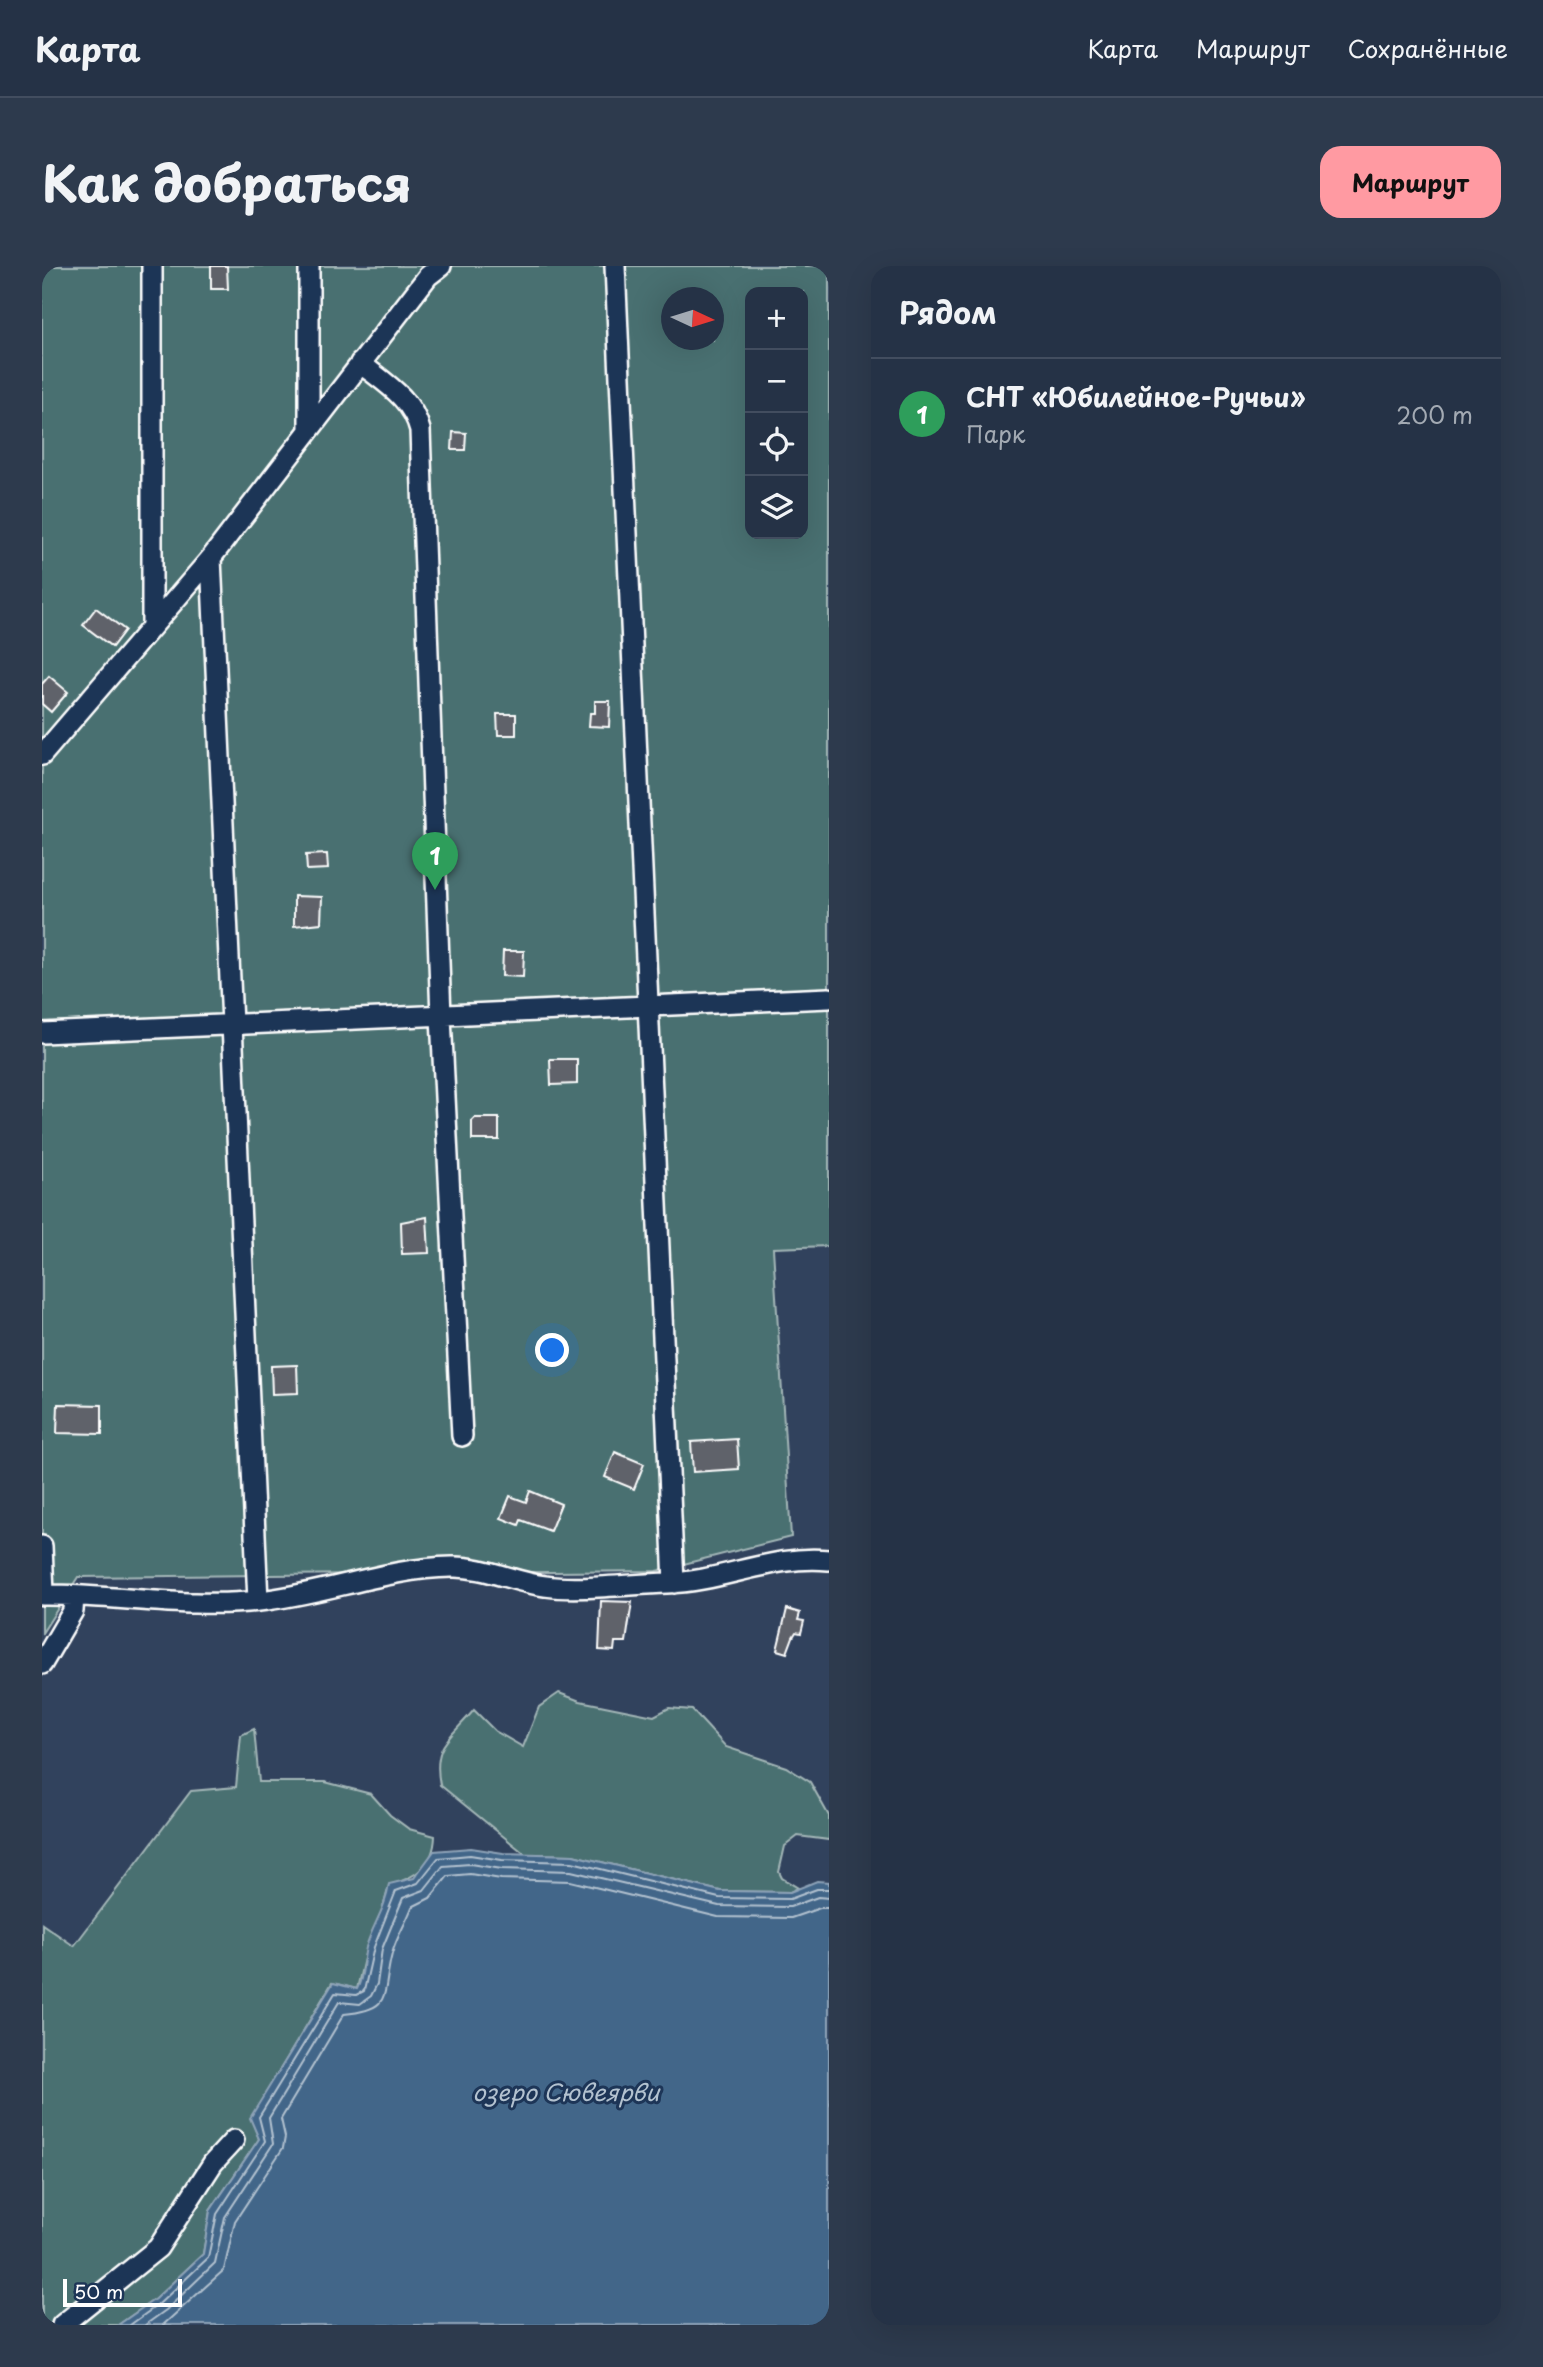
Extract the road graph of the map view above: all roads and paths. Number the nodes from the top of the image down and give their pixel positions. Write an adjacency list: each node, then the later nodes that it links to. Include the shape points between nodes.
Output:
1 (152, 266): 8 (street)
2 (309, 266): 6 (street)
3 (441, 266): 5 (street)
4 (615, 266): 11 (street)
5 (359, 363): 6 (street); 12 (street, via 403,397 415,412 420,430)
6 (309, 429): 7 (street)
7 (211, 558): 8 (street); 13 (street)
8 (152, 623): 9 (street)
9 (42, 755)
10 (829, 998): 11 (street)
11 (651, 1008): 12 (street); 18 (street)
12 (441, 1017): 13 (street); 15 (street)
13 (231, 1024): 14 (street); 21 (street)
14 (42, 1033)
15 (462, 1436)
16 (42, 1546): 19 (street)
17 (829, 1560): 18 (street, via 768,1563)
18 (674, 1583): 21 (street, via 545,1587 464,1567 421,1567)
19 (43, 1595): 20 (street)
20 (74, 1596): 21 (street, via 194,1604); 22 (street, via 73,1611)
21 (258, 1601)
22 (42, 1664)
23 (234, 2140): 24 (street, via 213,2163 158,2248)
24 (62, 2325)

